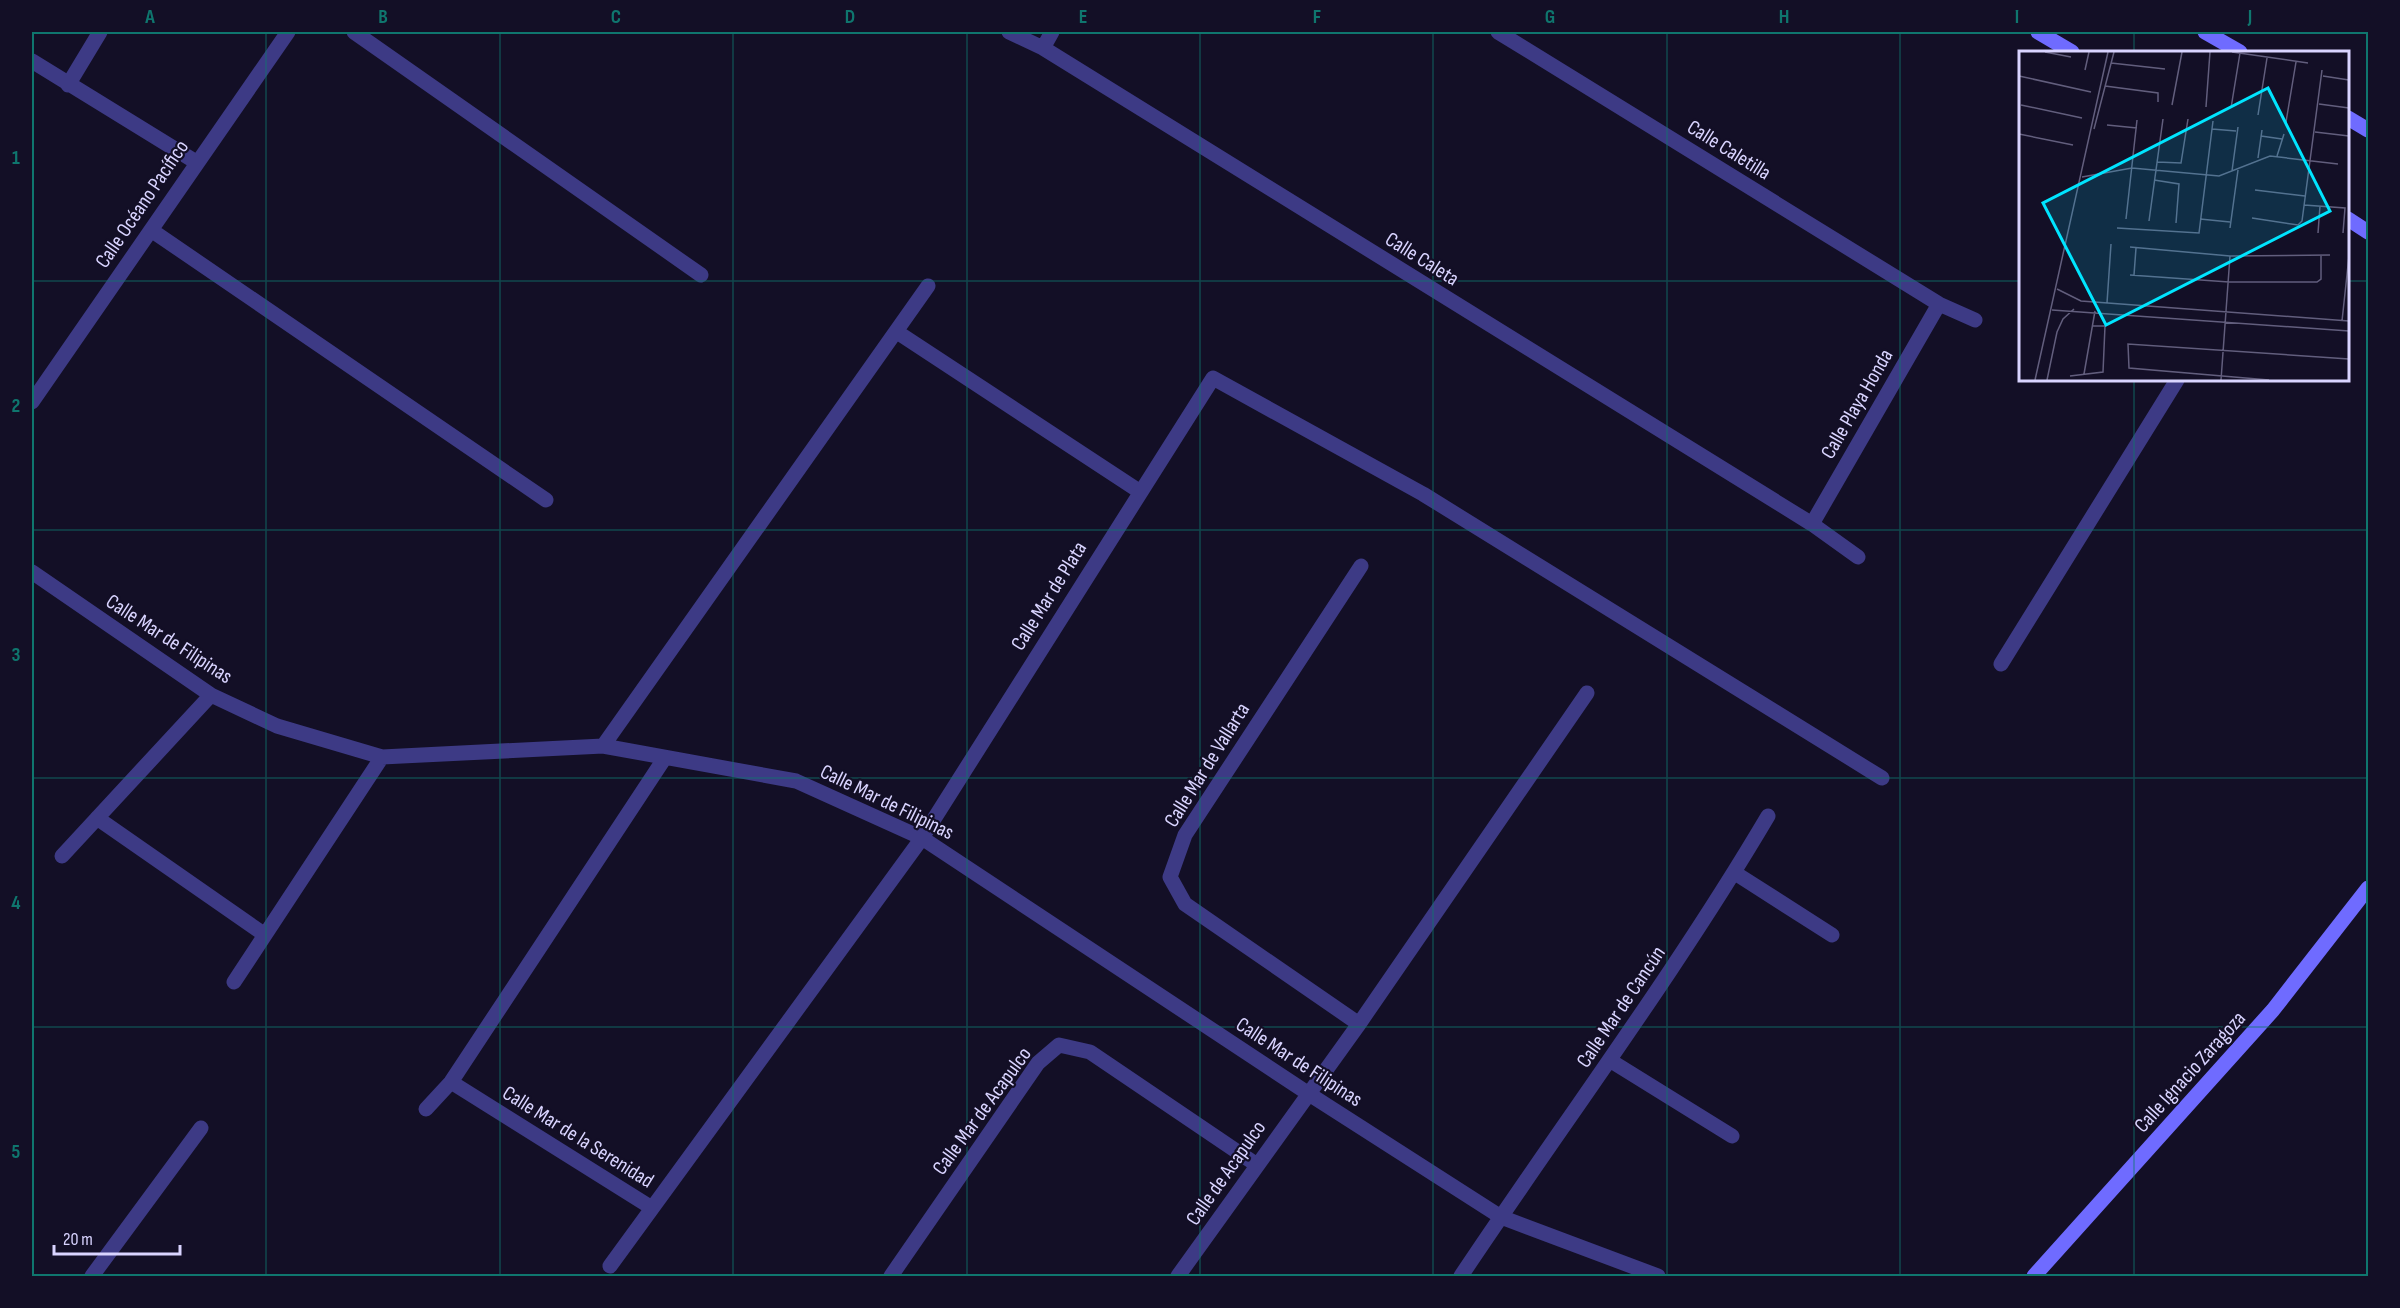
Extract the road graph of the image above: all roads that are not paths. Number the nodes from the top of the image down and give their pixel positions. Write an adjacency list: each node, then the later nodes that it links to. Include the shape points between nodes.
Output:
1 (100, 32): 13 (street)
2 (288, 32): 16 (street, Calle Océano Pacífico)
3 (354, 32): 20 (street)
4 (1009, 32): 9 (street, Calle Caleta)
5 (1053, 32): 9 (street)
6 (1498, 32): 22 (street, Calle Caletilla)
7 (2038, 32): 10 (main road)
8 (2205, 32): 11 (main road)
9 (1043, 48): 29 (street, Calle Caleta)
10 (2070, 51)
11 (2238, 51)
12 (32, 61): 13 (street)
13 (68, 85): 16 (street)
14 (2349, 119): 15 (main road)
15 (2368, 130)
16 (196, 162): 18 (street, Calle Océano Pacífico)
17 (2349, 220): 19 (main road)
18 (151, 230): 26 (street, Calle Océano Pacífico); 28 (street)
19 (2368, 232)
20 (701, 275)
21 (928, 286): 24 (street)
22 (1939, 304): 23 (street, Calle Caletilla); 29 (street, Calle Playa Honda)
23 (1975, 320)
24 (897, 332): 27 (street); 36 (street)
25 (2176, 381): 33 (street)
26 (32, 402)
27 (1140, 491): 39 (street, Calle Mar de Plata, via 1213,378 1423,494); 42 (street, Calle Mar de Plata)
28 (546, 500)
29 (1812, 524): 30 (street, Calle Caleta)
30 (1858, 557)
31 (1361, 566): 49 (street, Calle Mar de Vallarta, via 1185,835 1170,877 1185,904)
32 (32, 572): 35 (street, Calle Mar de Filipinas)
33 (2001, 664)
34 (1587, 693): 49 (street)
35 (211, 695): 37 (street, Calle Mar de Filipinas, via 277,726); 41 (street)
36 (603, 746): 37 (street, Calle Mar de Filipinas); 38 (street, Calle Mar de Filipinas)
37 (382, 757): 46 (street)
38 (664, 759): 42 (street, Calle Mar de Filipinas, via 796,781); 51 (street)
39 (1882, 777)
40 (1768, 816): 44 (street, Calle Mar de Cancún)
41 (97, 818): 43 (street); 46 (street)
42 (922, 838): 52 (street, Calle Mar de Filipinas); 57 (street, Calle Mar de la Serenidad)
43 (62, 856)
44 (1735, 873): 47 (street); 50 (street, Calle Mar de Cancún)
45 (2368, 888): 65 (main road, Calle Ignacio Zaragoza, via 2273,1010)
46 (265, 935): 48 (street)
47 (1832, 935)
48 (234, 982)
49 (1359, 1024): 52 (street)
50 (1611, 1061): 55 (street); 58 (street, Calle Mar de Cancún)
51 (451, 1082): 53 (street); 57 (street, Calle Mar de la Serenidad)
52 (1309, 1094): 56 (street, Calle de Acapulco); 58 (street, Calle Mar de Filipinas)
53 (426, 1109)
54 (201, 1128): 60 (street)
55 (1732, 1136)
56 (1257, 1165): 61 (street, Calle Mar de Acapulco, via 1090,1052 1059,1045 1038,1064); 62 (street, Calle de Acapulco)
57 (652, 1208): 59 (street)
58 (1501, 1217): 63 (street, Calle Mar de Cancún); 64 (street, Calle Mar de Filipinas)
59 (610, 1266)
60 (92, 1276)
61 (891, 1276)
62 (1178, 1276)
63 (1461, 1276)
64 (1659, 1276)
65 (2034, 1276)

